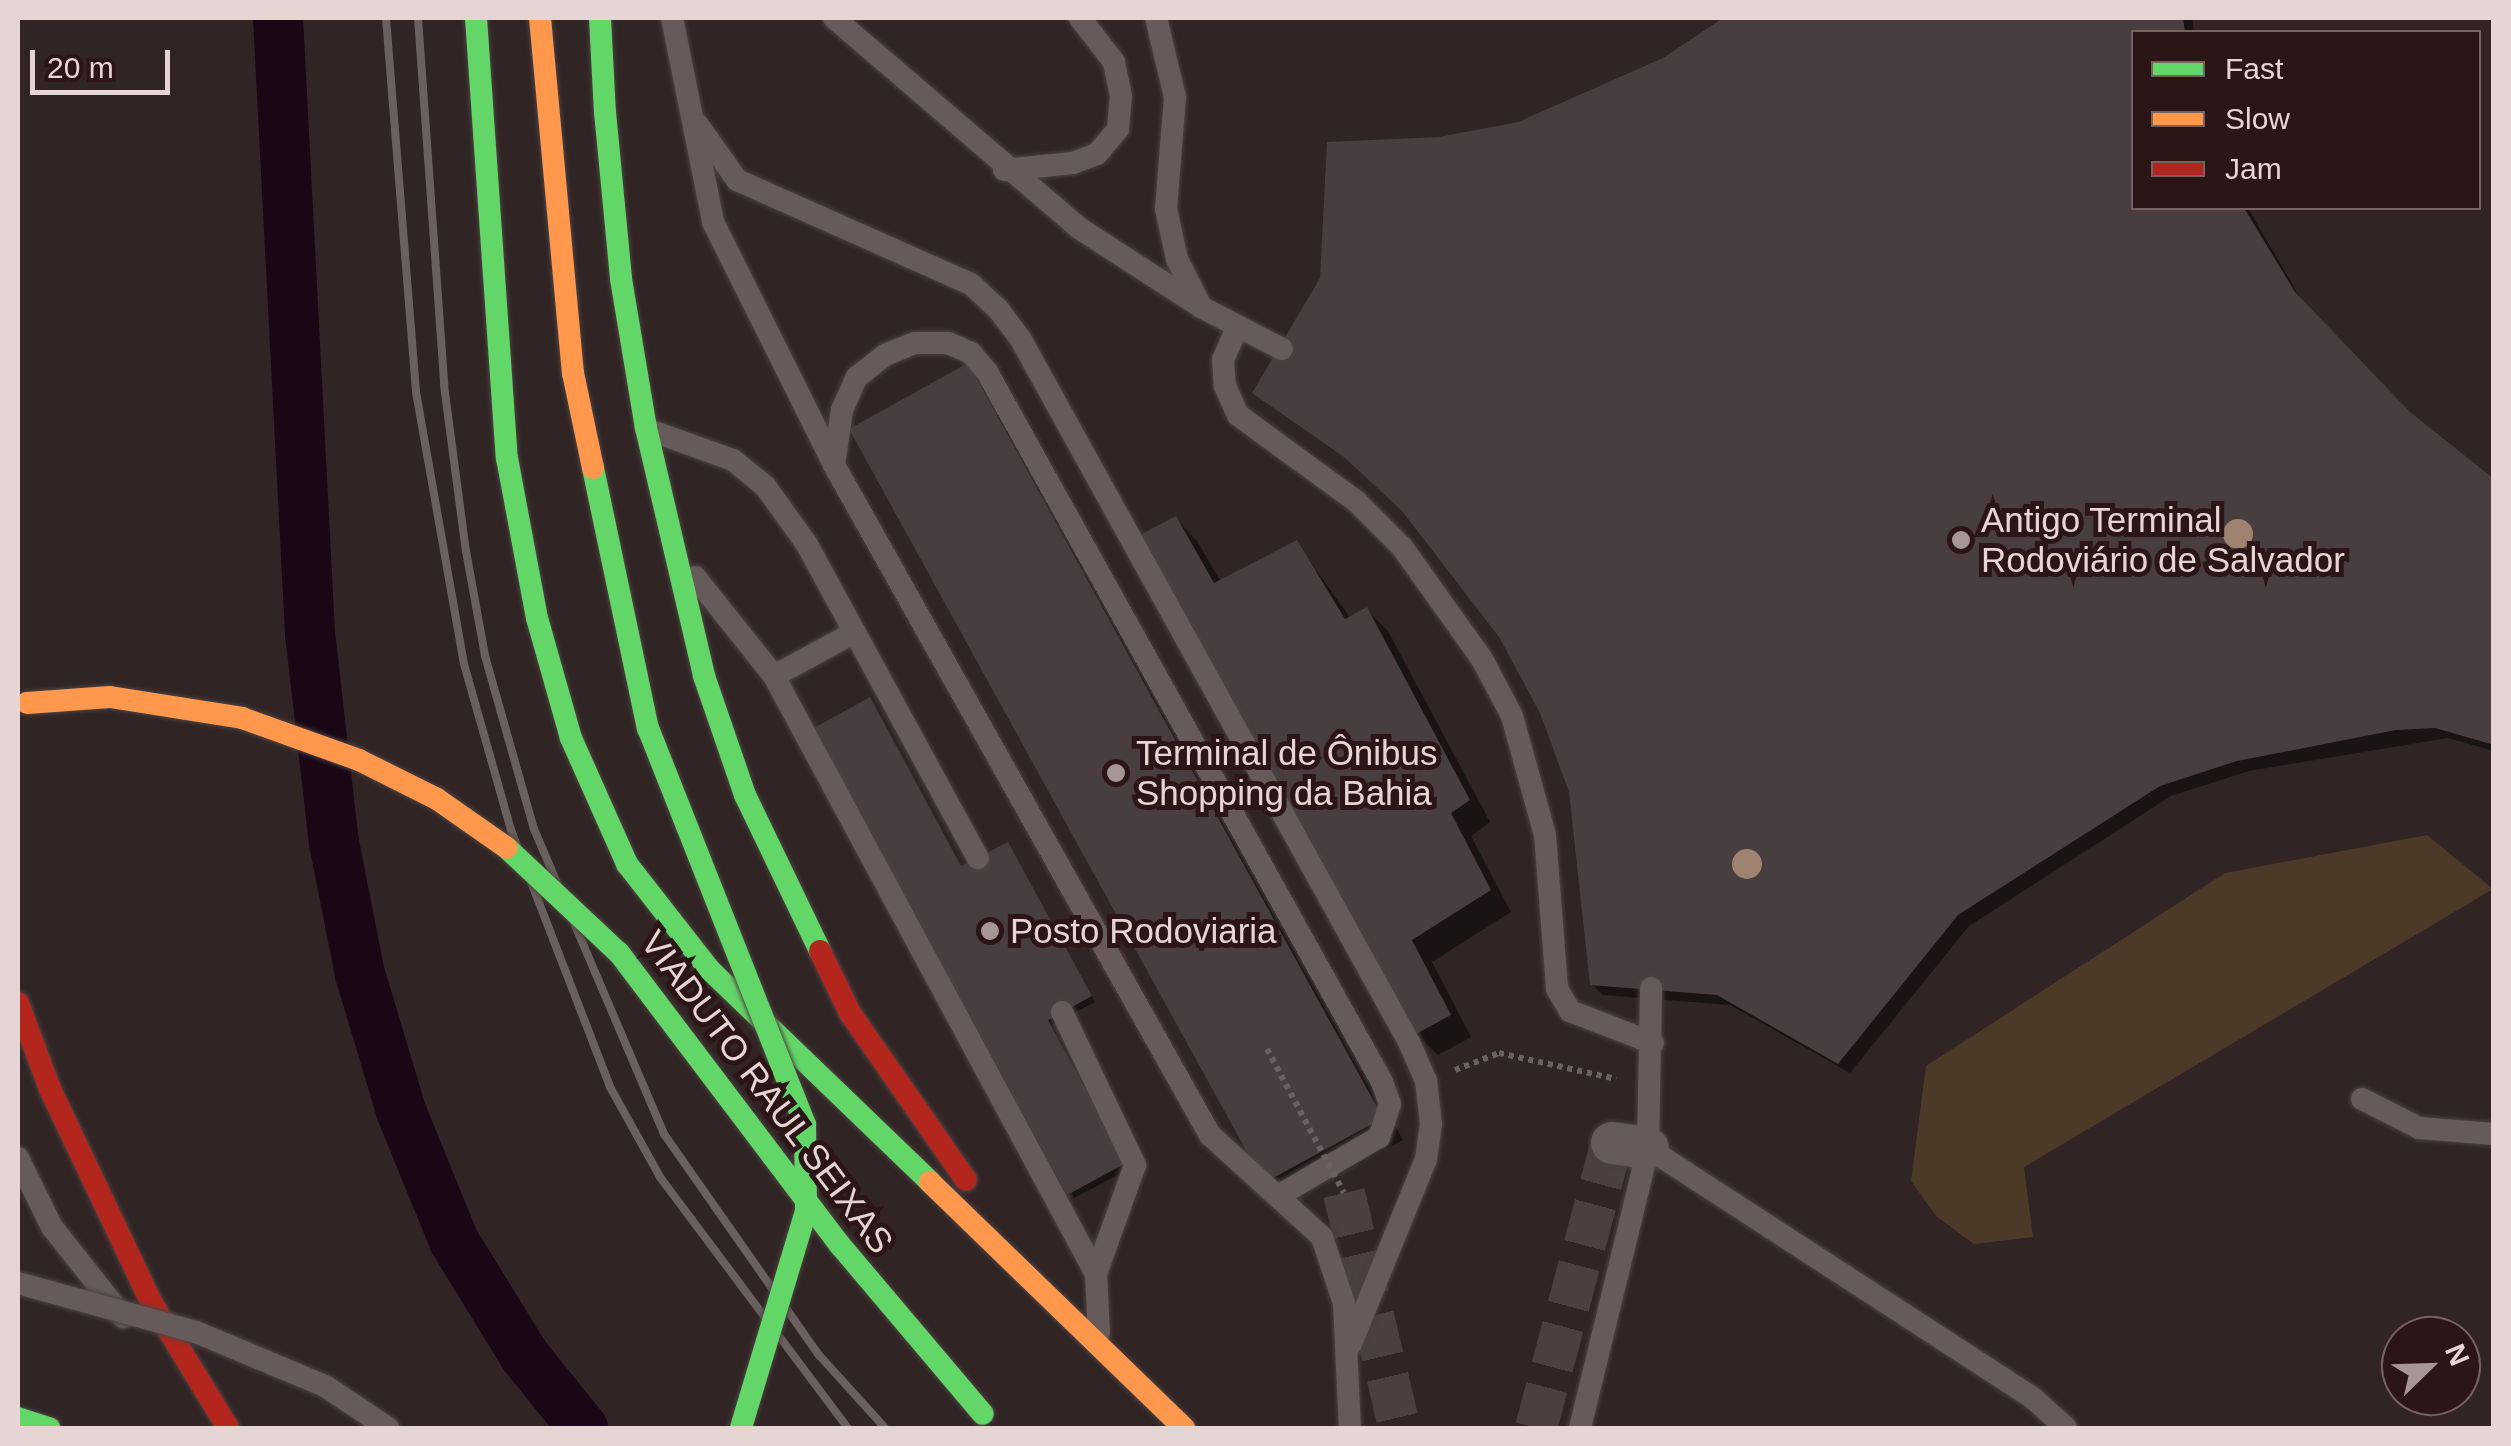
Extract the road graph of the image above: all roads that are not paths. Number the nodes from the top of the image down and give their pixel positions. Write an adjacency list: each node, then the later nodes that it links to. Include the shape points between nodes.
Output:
1 (476, 18): 31 (main road, via 507,458 537,618 570,738 627,864 709,970)
2 (540, 18): 39 (main road, bridge, via 574,373 648,728 805,1124 806,1211)
3 (600, 18): 13 (main road, via 621,279)
4 (672, 18): 8 (lane)
5 (834, 18): 9 (lane)
6 (1080, 18): 9 (lane, via 1114,62 1118,129 1097,154 1073,163)
7 (1156, 18): 10 (lane, via 1175,98 1166,209 1177,259)
8 (685, 100): 14 (lane, via 713,222); 32 (lane, via 711,150 737,180 971,284 1020,338 1426,1082 1426,1158)
9 (1004, 170): 10 (lane)
10 (1201, 307): 11 (lane)
11 (1238, 326): 12 (lane); 23 (lane, via 1223,360 1238,415 1356,501 1402,547 1482,658 1512,716 1546,835 1563,1000 1570,1011)
12 (1282, 348)
13 (646, 428): 15 (main road); 16 (lane, via 734,460 765,486)
14 (834, 465): 28 (lane, via 1210,1135); 28 (lane, via 842,410 858,376 885,355 916,343 948,343 971,353 987,372 1390,1104 1380,1137)
15 (672, 552): 17 (lane); 31 (main road, via 704,676 745,795 850,1013 928,1130)
16 (855, 632): 17 (lane); 19 (lane)
17 (774, 676): 29 (lane)
18 (27, 703): 34 (main road, VIADUTO RAUL SEIXAS, bridge, via 110,697 242,718 359,760 437,799 503,844 619,953 840,1245)
19 (978, 858)
20 (1652, 988): 23 (lane)
21 (18, 1003): 33 (main road, via 50,1089)
22 (1062, 1012): 29 (lane, via 1135,1165)
23 (1653, 1043): 26 (lane, via 1653,1087)
24 (2362, 1100): 25 (lane, via 2420,1128)
25 (2494, 1134)
26 (1630, 1146): 42 (lane); 43 (lane, via 2034,1399)
27 (18, 1158): 33 (lane, via 52,1227 88,1276)
28 (1278, 1196): 32 (lane, via 1322,1237 1336,1270)
29 (1096, 1274): 31 (lane)
30 (18, 1283): 38 (lane, bridge, via 196,1332 326,1386)
31 (1100, 1347): 40 (main road)
32 (1350, 1347): 41 (lane)
33 (192, 1380): 37 (main road)
34 (983, 1414)
35 (18, 1418): 36 (main road)
36 (50, 1428)
37 (228, 1428)
38 (388, 1428)
39 (742, 1428)
40 (1184, 1428)
41 (1350, 1428)
42 (1580, 1428)
43 (2066, 1428)

